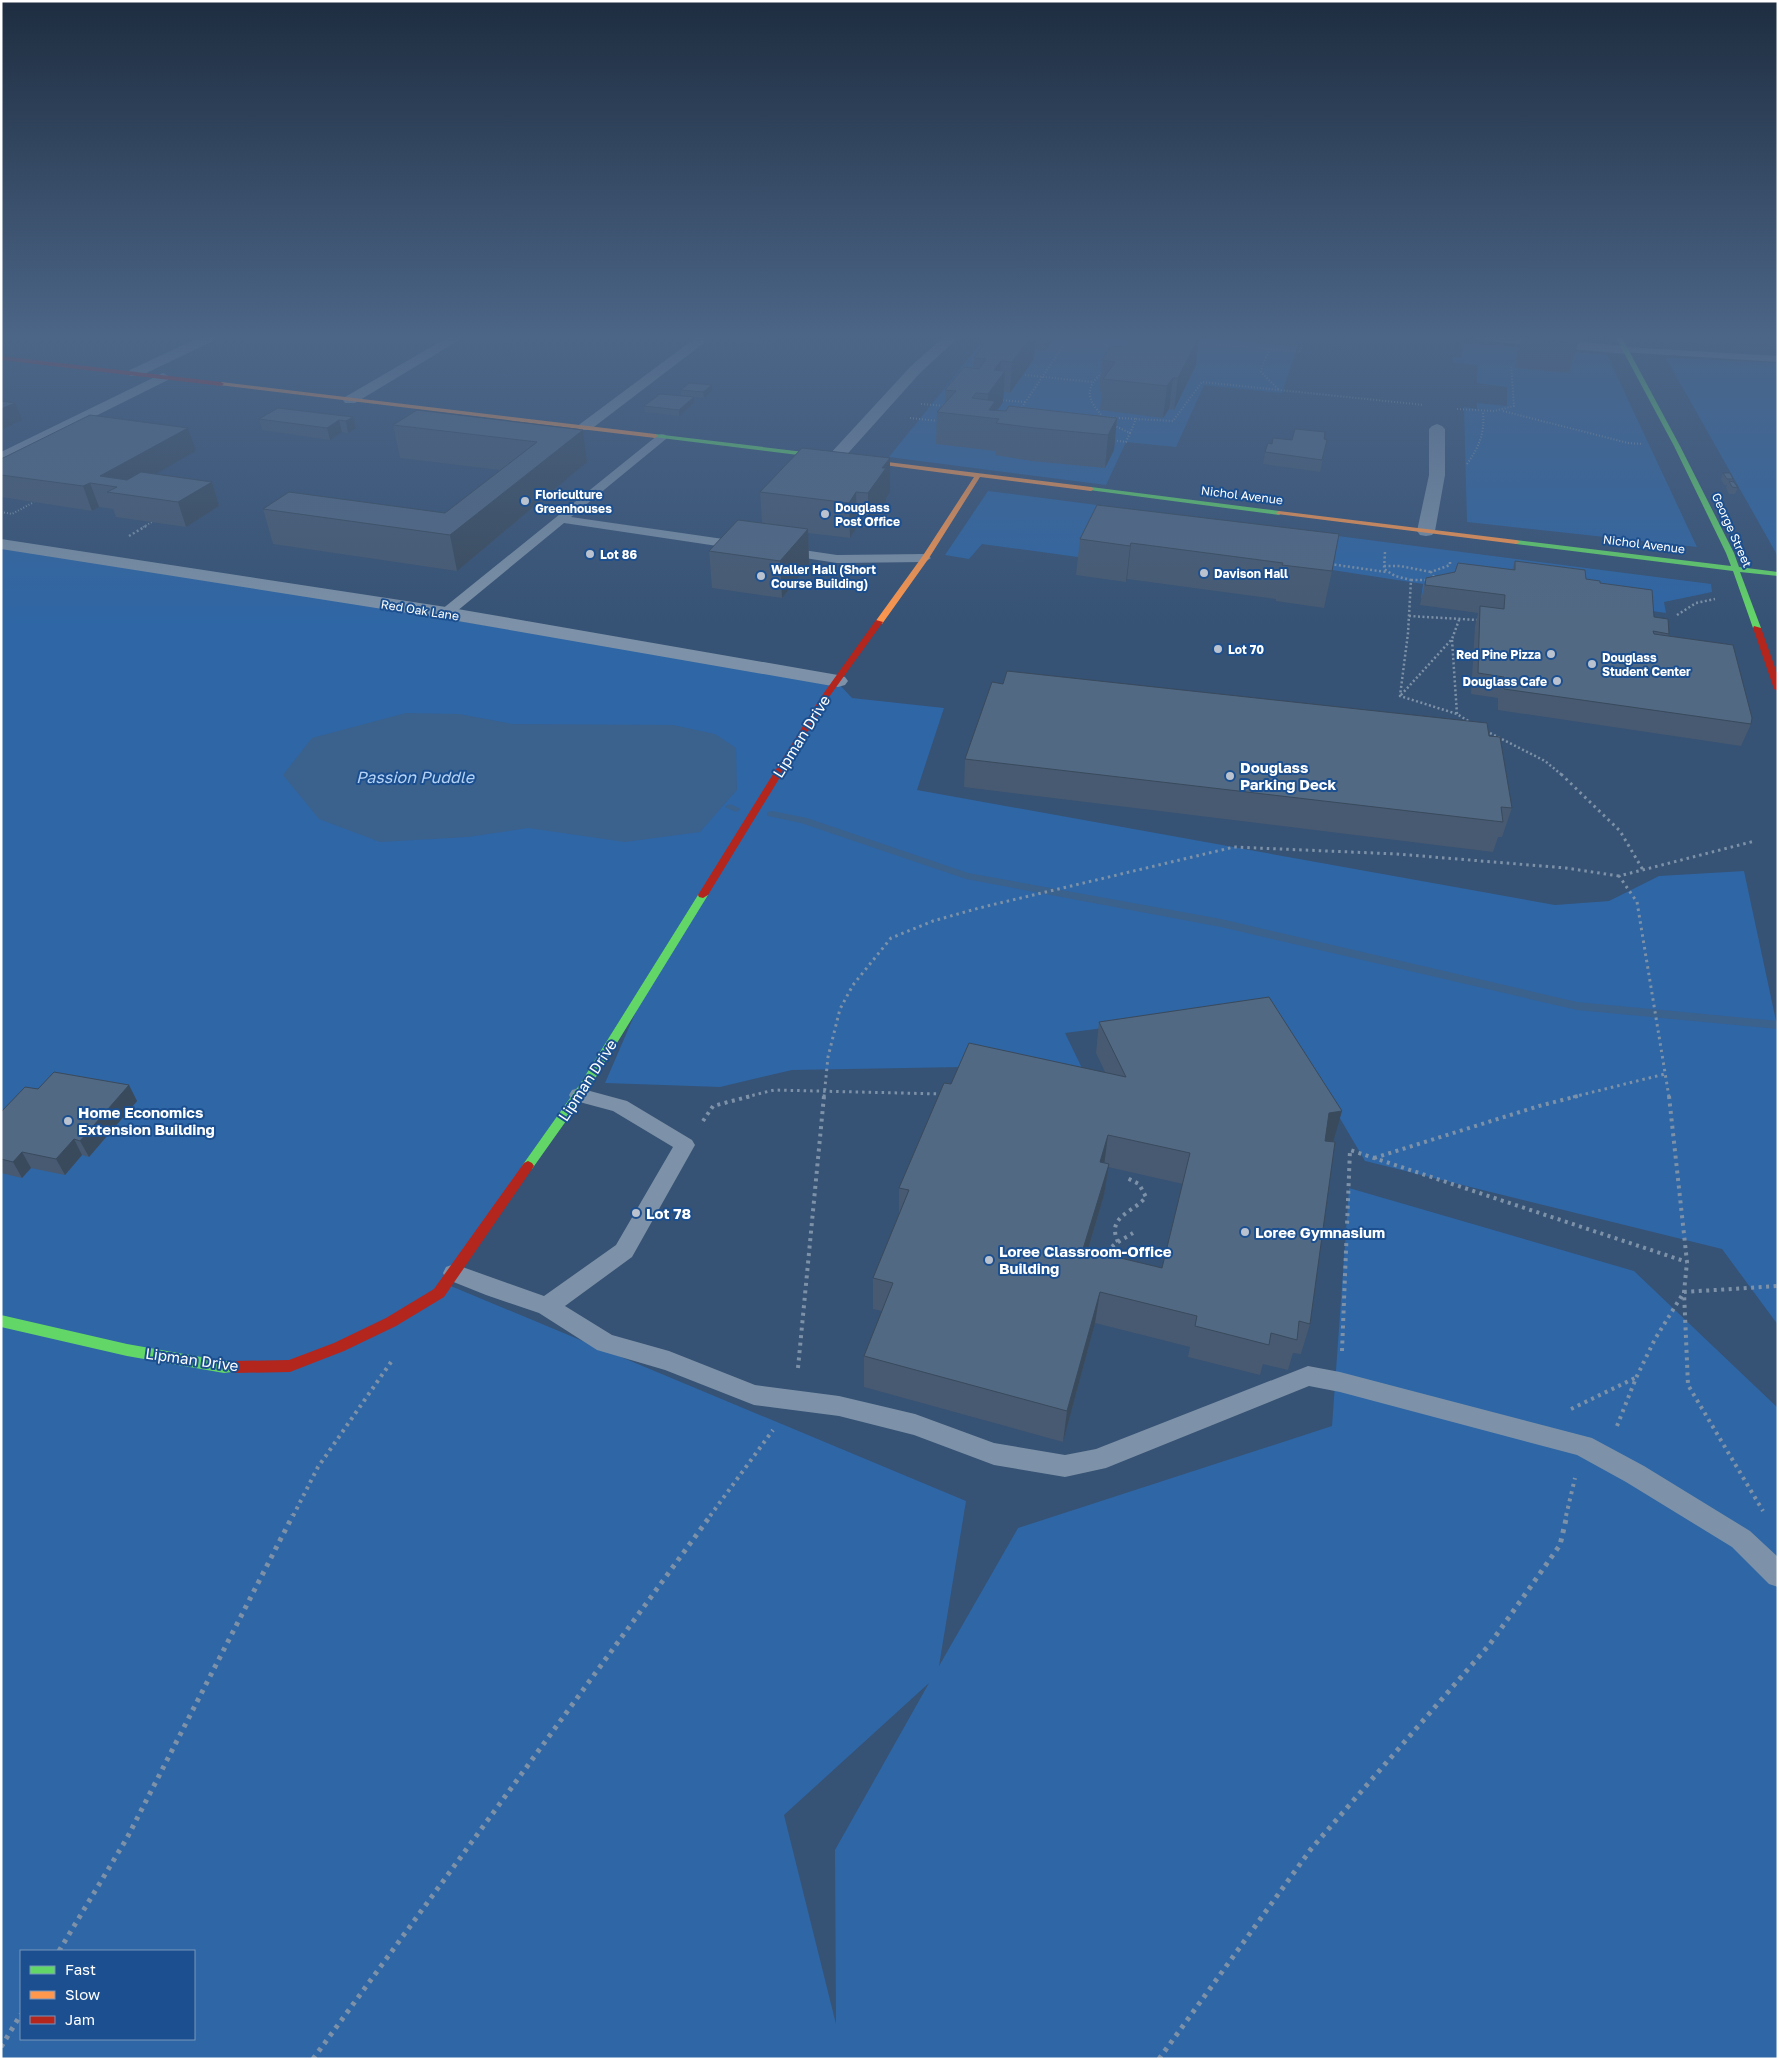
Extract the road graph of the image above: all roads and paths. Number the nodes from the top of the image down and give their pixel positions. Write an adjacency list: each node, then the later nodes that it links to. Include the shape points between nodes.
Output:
1 (52, 432): 12 (street)
2 (625, 432): 9 (street, Nichol Avenue)
3 (859, 432): 13 (street)
4 (1437, 432): 14 (street)
5 (1483, 432): 14 (path, via 1483,439 1465,467)
6 (1586, 432): 11 (path)
7 (1670, 432): 26 (street, George Street)
8 (1130, 433): 10 (path, via 1126,442)
9 (662, 437): 13 (street, Nichol Avenue); 18 (lane)
10 (1108, 440)
11 (1645, 444)
12 (1, 458)
13 (835, 458): 15 (street, Nichol Avenue)
14 (1437, 475): 20 (street)
15 (978, 476): 19 (street, Nichol Avenue); 23 (street, Lipman Drive)
16 (34, 502): 17 (path, via 12,514)
17 (1, 512)
18 (562, 519): 23 (lane, via 837,559); 32 (lane)
19 (1387, 526): 20 (street, Nichol Avenue); 25 (path)
20 (1426, 531): 21 (street, Nichol Avenue)
21 (1450, 534): 26 (street, Nichol Avenue); 28 (path, via 1450,565)
22 (1, 544): 32 (street, Red Oak Lane)
23 (925, 558): 38 (street, Lipman Drive)
24 (1322, 563): 27 (path)
25 (1384, 566): 27 (path); 28 (path)
26 (1735, 569): 29 (street, Nichol Avenue); 39 (street, George Street)
27 (1389, 572): 30 (path)
28 (1430, 572): 30 (path, via 1435,577 1427,581)
29 (1778, 574)
30 (1411, 580): 34 (path)
31 (1723, 598): 33 (path, via 1696,603)
32 (446, 613): 38 (street, Red Oak Lane)
33 (1677, 615)
34 (1409, 616): 35 (path); 40 (path)
35 (1459, 620): 36 (path); 37 (path)
36 (1479, 620)
37 (1452, 640): 40 (path); 41 (path)
38 (838, 680): 50 (street, Lipman Drive)
39 (1778, 689)
40 (1400, 696): 41 (path)
41 (1457, 714): 42 (path)
42 (1477, 726)
43 (1484, 730): 45 (path, via 1545,761 1570,782 1620,831)
44 (1755, 841): 45 (path)
45 (1643, 870): 46 (path)
46 (1618, 876): 47 (path, via 1638,902); 48 (path, via 1566,868 1397,854 1234,847 979,908 933,921 891,938 853,985 840,1009 828,1058)
47 (1665, 1074): 52 (path, via 1539,1106); 57 (path)
48 (825, 1090): 49 (path); 51 (path, via 774,1090 713,1106); 66 (path)
49 (945, 1094)
50 (579, 1095): 51 (lane, via 620,1106); 58 (street, Lipman Drive)
51 (685, 1145): 61 (lane, via 624,1251)
52 (1374, 1158): 57 (path); 65 (path, via 1350,1150)
53 (1127, 1178): 55 (path, via 1145,1190 1146,1197 1118,1220 1114,1233)
54 (1133, 1233): 55 (path)
55 (1118, 1242): 56 (path)
56 (1100, 1258)
57 (1687, 1262): 60 (path)
58 (454, 1273): 61 (lane); 62 (street, Lipman Drive, via 439,1293 391,1322 290,1366 224,1367 127,1350)
59 (1778, 1286): 60 (path)
60 (1684, 1292): 64 (path); 69 (path, via 1688,1385)
61 (546, 1306): 66 (lane, via 604,1343 669,1361 754,1395)
62 (1, 1321)
63 (395, 1356): 71 (path, via 318,1467 127,1838)
64 (1636, 1378): 67 (path); 68 (path)
65 (1340, 1382): 66 (lane, via 1308,1376 1097,1460 1066,1466 994,1454 915,1425 839,1406); 67 (lane)
66 (794, 1400): 74 (path)
67 (1523, 1429): 68 (lane)
68 (1593, 1452): 70 (lane, via 1741,1539); 75 (path, via 1560,1545 1490,1644 1311,1849)
69 (1766, 1518)
70 (1778, 1575)
71 (60, 1950)
72 (20, 2016): 73 (path)
73 (1, 2047)
74 (313, 2059)
75 (1159, 2059)

